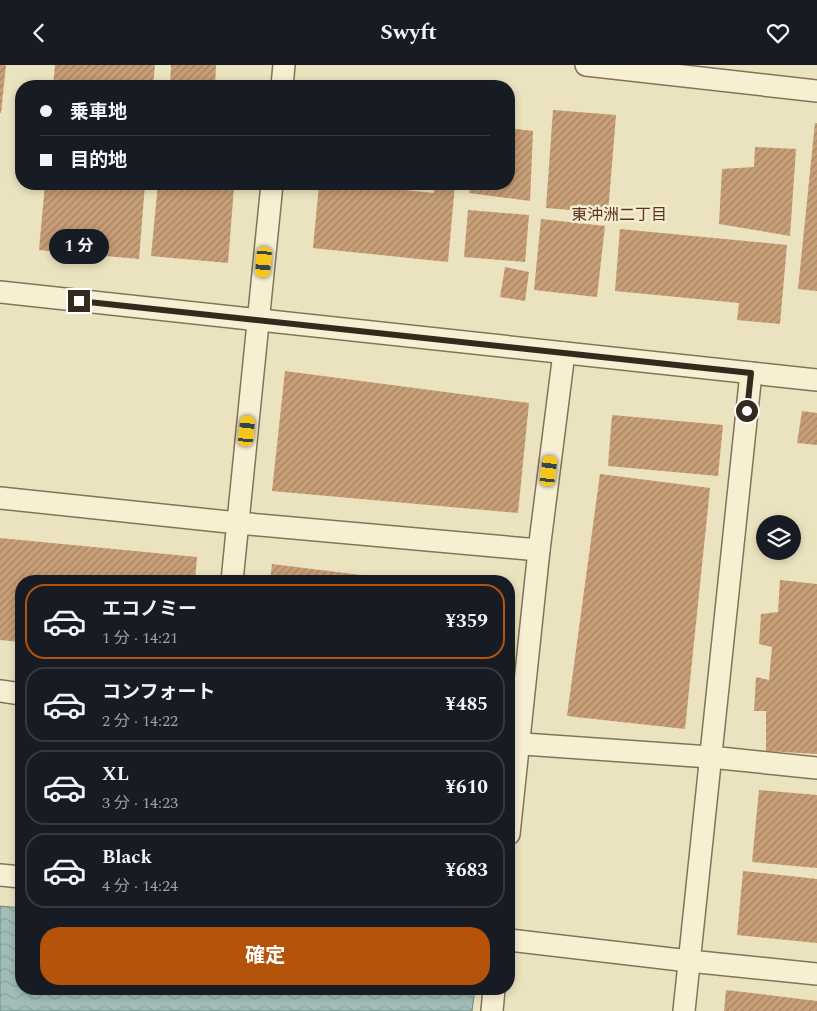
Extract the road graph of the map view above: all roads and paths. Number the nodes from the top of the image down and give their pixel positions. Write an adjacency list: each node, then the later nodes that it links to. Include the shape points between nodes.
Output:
1 (284, 65): 3 (street)
2 (586, 65): 4 (street)
3 (283, 80)
4 (817, 91)
5 (271, 190): 7 (street)
6 (0, 292): 7 (street)
7 (258, 320): 8 (street); 12 (street)
8 (564, 353): 9 (street); 13 (street)
9 (751, 373): 10 (street); 19 (street)
10 (817, 380)
11 (0, 498): 12 (street)
12 (238, 523): 13 (street); 14 (street)
13 (539, 550): 17 (street)
14 (233, 575)
15 (0, 691): 16 (street)
16 (15, 693)
17 (515, 736)
18 (515, 744): 19 (street)
19 (710, 757): 20 (street); 24 (street)
20 (817, 768)
21 (0, 875): 22 (street)
22 (15, 876)
23 (515, 941): 24 (street)
24 (689, 961): 25 (street); 28 (street)
25 (817, 974)
26 (493, 995): 27 (street)
27 (492, 1011)
28 (684, 1011)

